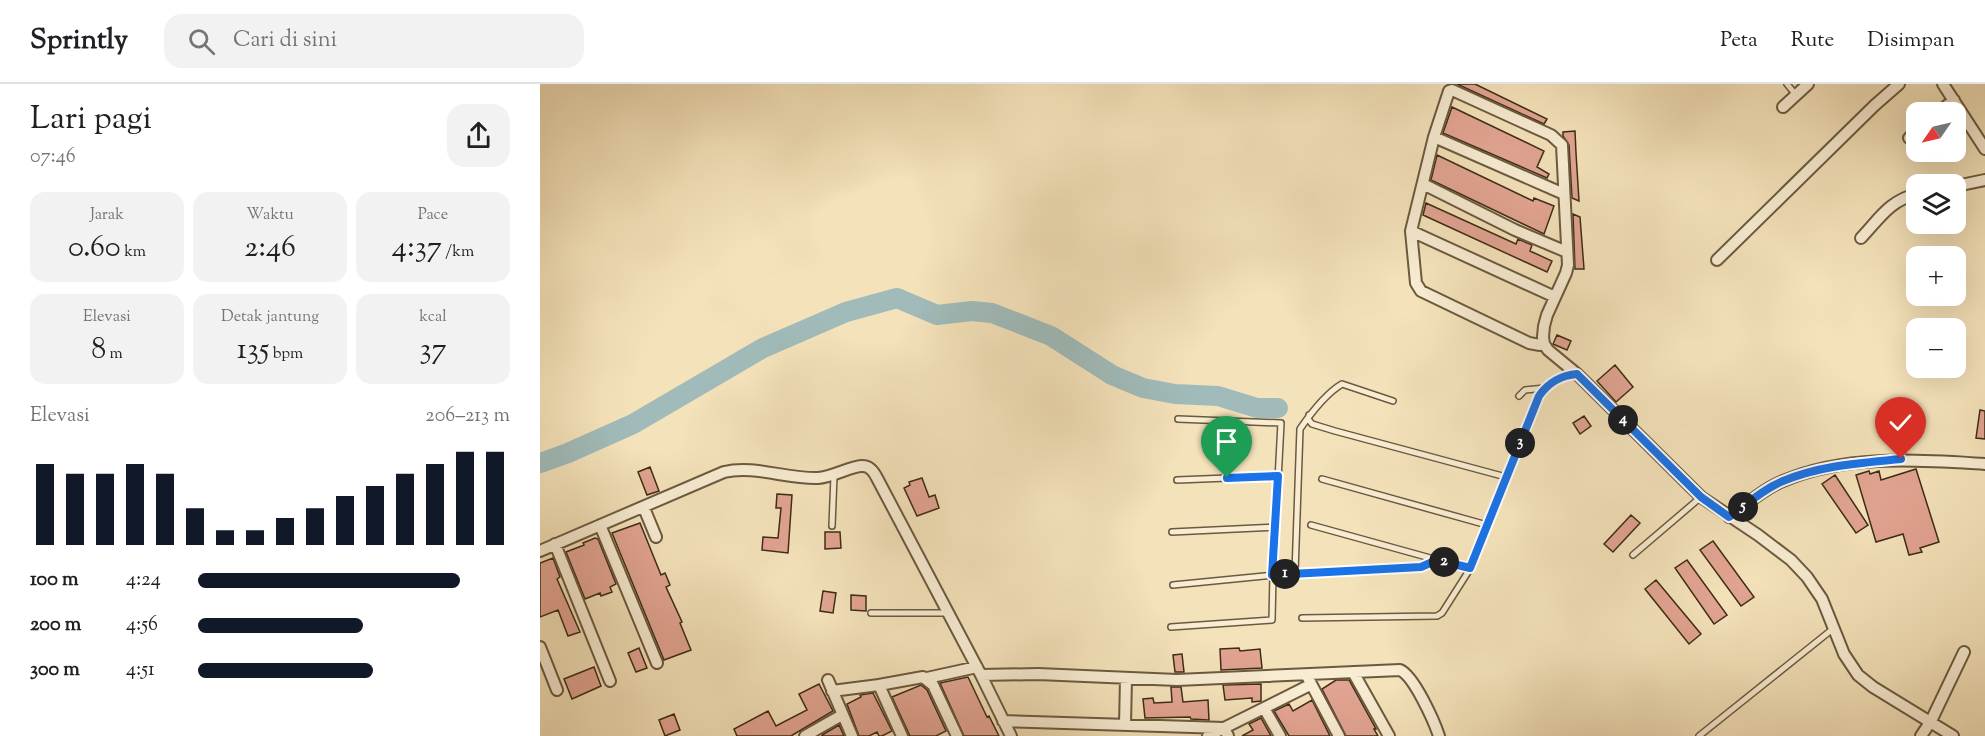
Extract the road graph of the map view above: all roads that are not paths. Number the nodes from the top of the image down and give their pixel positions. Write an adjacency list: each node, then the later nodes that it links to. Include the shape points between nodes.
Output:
1 (1787, 84): 5 (lane)
2 (1808, 84): 5 (street)
3 (1899, 84): 19 (street)
4 (1943, 84): 6 (street)
5 (1796, 95): 8 (street)
6 (1954, 100): 7 (street); 10 (street)
7 (1952, 102)
8 (1783, 107)
9 (1434, 137): 12 (street); 14 (street); 14 (street, via 1448,92 1452,90 1556,138 1562,145)
10 (1985, 149)
11 (1985, 180): 13 (street)
12 (1423, 184): 16 (street); 18 (street)
13 (1966, 184)
14 (1564, 194): 18 (street)
15 (1906, 197): 17 (street, via 1895,202)
16 (1411, 231): 20 (street); 21 (street, via 1416,284 1421,291 1530,343)
17 (1861, 238)
18 (1567, 252): 20 (street, via 1566,273)
19 (1717, 260)
20 (1555, 297): 21 (street, via 1544,326)
21 (1544, 344): 22 (street)
22 (1577, 374): 23 (lane, via 1567,375); 34 (street)
23 (1545, 388): 24 (lane, via 1525,390); 31 (lane)
24 (1519, 396)
25 (1393, 401): 26 (lane, via 1342,384)
26 (1309, 415): 31 (lane, via 1312,424); 49 (lane, via 1300,429)
27 (1178, 419): 30 (lane, via 1281,423)
28 (1985, 464): 36 (street, via 1901,459 1836,465 1783,481)
29 (834, 476): 35 (street, via 807,478 729,471); 40 (lane); 53 (street, via 861,466 873,471)
30 (1278, 476): 33 (lane); 41 (lane)
31 (1506, 477): 39 (lane)
32 (1322, 479): 39 (lane)
33 (1177, 480)
34 (1701, 497): 36 (street); 46 (lane)
35 (644, 508): 37 (street); 43 (street)
36 (1729, 517): 56 (street, via 1791,560 1822,599)
37 (600, 525): 44 (street); 59 (street)
38 (1311, 525): 47 (lane)
39 (1487, 525): 48 (lane)
40 (831, 526)
41 (1275, 527): 42 (lane); 50 (lane)
42 (1172, 532)
43 (656, 537)
44 (555, 544): 45 (street); 66 (street)
45 (540, 551)
46 (1633, 555)
47 (1437, 560): 48 (lane); 49 (lane, via 1421,567)
48 (1470, 568): 54 (lane, via 1439,615)
49 (1294, 573): 50 (lane)
50 (1272, 575): 51 (lane); 55 (lane, via 1272,620)
51 (1173, 585)
52 (871, 613): 53 (lane)
53 (947, 613): 60 (street)
54 (1302, 618)
55 (1171, 627)
56 (1834, 628): 74 (street, via 1858,675); 87 (lane)
57 (540, 647): 69 (street)
58 (1964, 652): 74 (street)
59 (657, 663)
60 (979, 671): 63 (street); 64 (street); 73 (street)
61 (1353, 672): 62 (street); 85 (street); 86 (street, via 1406,672)
62 (1307, 674): 64 (street, via 1178,680); 68 (street)
63 (927, 678): 67 (street); 80 (street)
64 (1126, 678): 75 (street)
65 (828, 680): 70 (street)
66 (609, 681)
67 (879, 685): 70 (street); 79 (street)
68 (1310, 685): 71 (street); 84 (street)
69 (556, 690)
70 (832, 691): 72 (street)
71 (1264, 708): 76 (street); 83 (street)
72 (842, 715): 77 (street); 78 (street)
73 (1003, 721): 75 (street); 81 (street)
74 (1931, 721): 88 (street); 89 (street)
75 (1125, 725): 76 (street)
76 (1226, 732): 82 (street)
77 (805, 736)
78 (852, 736)
79 (902, 736)
80 (957, 736)
81 (1011, 736)
82 (1208, 736)
83 (1280, 736)
84 (1339, 736)
85 (1389, 736)
86 (1439, 736)
87 (1699, 736)
88 (1921, 736)
89 (1953, 736)

